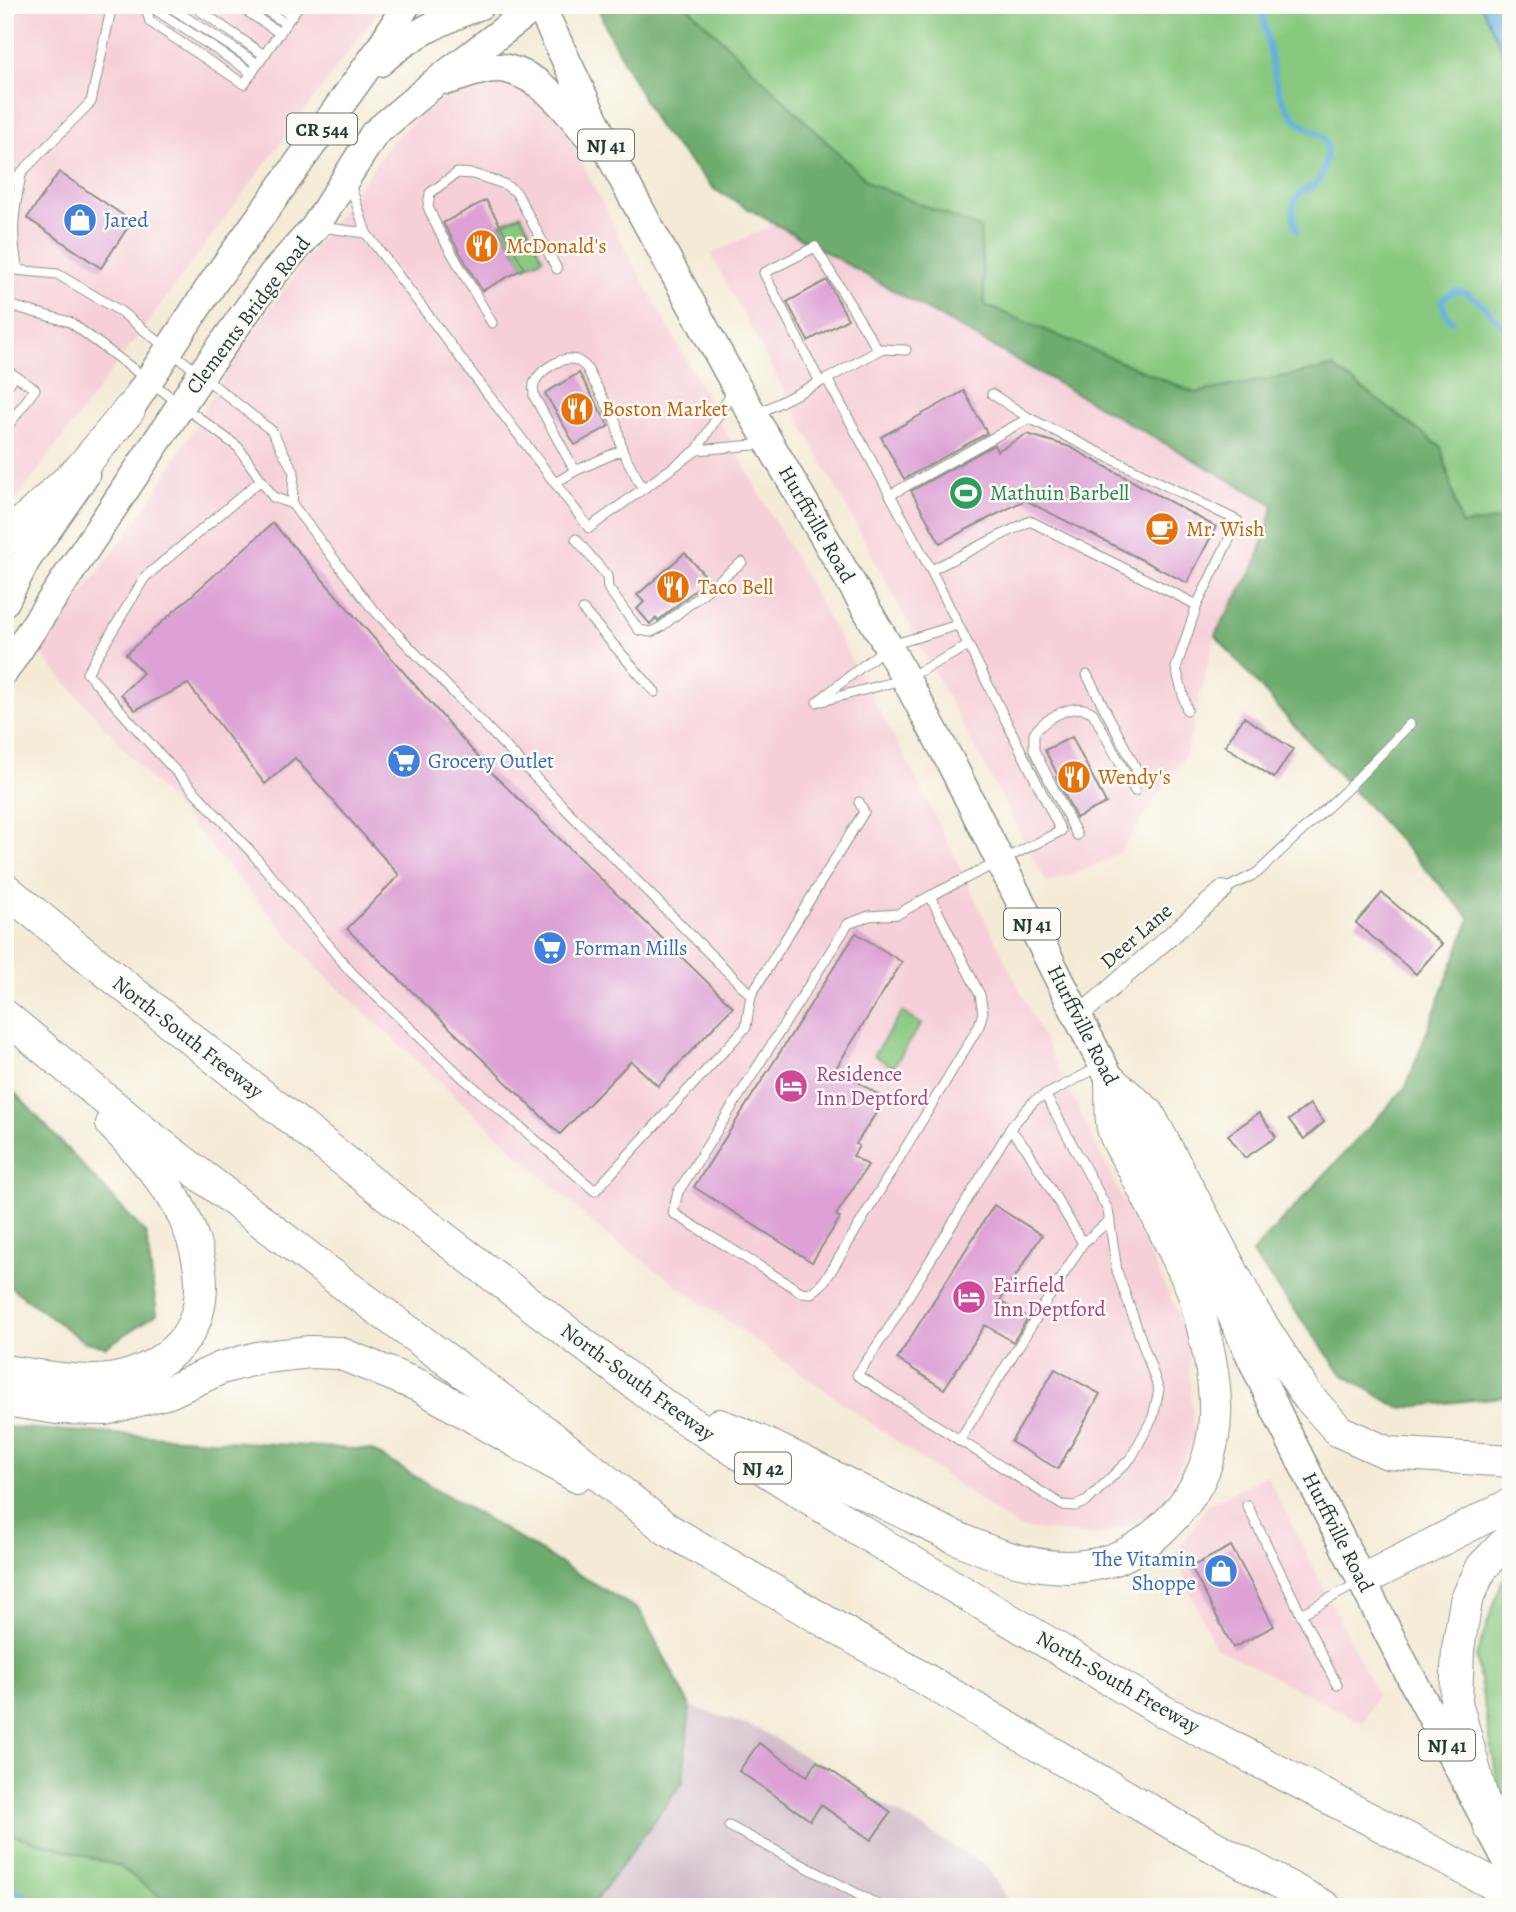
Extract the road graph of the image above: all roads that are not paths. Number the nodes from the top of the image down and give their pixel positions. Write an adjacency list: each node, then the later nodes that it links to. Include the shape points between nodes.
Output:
1 (112, 5): 19 (lane, via 91,102)
2 (147, 5): 15 (lane, via 150,22 244,84)
3 (167, 5): 15 (lane)
4 (192, 5): 14 (lane)
5 (237, 5): 13 (lane)
6 (259, 5): 12 (lane)
7 (276, 5): 12 (lane)
8 (299, 5): 12 (lane)
9 (406, 5): 17 (main road, Clements Bridge Road / CR 544)
10 (480, 5): 17 (main road, Clements Bridge Road, via 399,44)
11 (539, 5): 16 (main road, Clements Bridge Road / CR 544); 18 (main road, Hurffville Road / NJ 41)
12 (289, 20): 13 (lane)
13 (279, 33): 14 (lane)
14 (264, 55): 15 (lane)
15 (255, 69)
16 (432, 85): 18 (main road, via 479,71 506,69 519,74 544,86); 20 (main road, Clements Bridge Road / CR 544, via 374,134)
17 (351, 89): 29 (main road, Clements Bridge Road / CR 544)
18 (616, 166): 37 (main road, Hurffville Road / NJ 41)
19 (21, 173): 21 (lane); 26 (lane, via 12,219)
20 (347, 176): 22 (main road, Clements Bridge Road / CR 544); 23 (lane)
21 (5, 189)
22 (315, 227): 23 (lane); 33 (main road, Clements Bridge Road / CR 544, via 273,274)
23 (366, 233): 50 (lane)
24 (5, 269): 26 (lane)
25 (557, 269): 28 (lane, via 516,192 504,184 457,173 430,193 428,207 438,229)
26 (18, 270): 29 (lane, via 57,274 120,310)
27 (5, 307): 35 (lane, via 70,322)
28 (492, 323)
29 (169, 350): 33 (lane); 35 (main road, Clements Bridge Road / CR 544)
30 (878, 350): 31 (lane); 36 (lane); 36 (lane, via 815,247 764,273)
31 (906, 350)
32 (5, 369): 34 (lane)
33 (201, 375): 40 (main road, Clements Bridge Road / CR 544); 53 (lane, via 272,431 294,472)
34 (15, 376): 38 (lane); 44 (lane, via 34,388)
35 (149, 380): 40 (lane); 41 (main road, Clements Bridge Road / CR 544)
36 (824, 380): 42 (lane); 52 (lane)
37 (736, 386): 42 (main road, Hurffville Road / NJ 41); 47 (lane)
38 (5, 390)
39 (992, 394): 43 (lane)
40 (180, 405): 49 (lane, via 238,447); 64 (main road, Clements Bridge Road / CR 544)
41 (129, 410): 54 (highway, via 81,468); 58 (main road, Clements Bridge Road / CR 544, via 26,560)
42 (754, 416): 45 (main road, Hurffville Road / NJ 41)
43 (1029, 418): 52 (lane); 59 (lane, via 1238,521)
44 (5, 430)
45 (770, 443): 47 (lane); 62 (main road, Hurffville Road / NJ 41)
46 (622, 450): 48 (lane); 48 (lane, via 616,422 586,367 570,358 559,361 534,383 534,396); 51 (lane)
47 (696, 450): 51 (lane)
48 (575, 471): 50 (lane)
49 (261, 480): 53 (lane, via 273,497); 78 (lane, via 145,578 87,673 252,853 351,972 462,1077 595,1191 746,1027)
50 (555, 484): 51 (lane, via 589,528)
51 (643, 489)
52 (890, 495): 57 (lane)
53 (292, 504): 78 (lane, via 370,606)
54 (5, 539)
55 (576, 539): 56 (lane, via 607,576 608,588 639,629 651,632)
56 (742, 562)
57 (931, 570): 59 (lane, via 1030,521); 61 (lane)
58 (5, 601)
59 (1198, 606): 68 (lane, via 1176,668)
60 (583, 610): 67 (lane)
61 (958, 625): 62 (lane); 63 (lane)
62 (887, 646): 66 (main road, Hurffville Road / NJ 41); 66 (lane, via 817,702)
63 (968, 646): 66 (lane); 74 (lane, via 1061,831)
64 (5, 670)
65 (1087, 674): 70 (lane)
66 (905, 679): 74 (main road, Hurffville Road / NJ 41)
67 (655, 692)
68 (1187, 710)
69 (1410, 724): 76 (lane, via 1257,873)
70 (1142, 780)
71 (1135, 791): 73 (lane, via 1093,713 1075,707 1040,726 1034,733 1034,750)
72 (859, 802): 78 (lane, via 864,812)
73 (1077, 835)
74 (1001, 862): 77 (lane); 80 (main road, Hurffville Road / NJ 41)
75 (5, 888): 90 (highway, North-South Freeway / NJ 42, via 386,1194)
76 (1223, 890): 80 (street, Deer Lane)
77 (930, 896): 77 (lane, via 980,995 983,1012 979,1026 830,1273 811,1293 801,1292 673,1213 678,1192 848,924 869,916 898,914)
78 (751, 995)
79 (7, 1017): 88 (highway, via 126,1138 168,1190 199,1255 199,1308 177,1348 162,1360 148,1370 121,1378); 95 (highway, via 147,1134)
80 (1078, 1017): 81 (main road, Hurffville Road / NJ 41)
81 (1107, 1073): 82 (lane); 90 (highway, via 1113,1130 1195,1296 1214,1394 1215,1431 1201,1478 1185,1504 1153,1537 1125,1555 1092,1565 1053,1566 1014,1559 936,1528 760,1440); 92 (highway, via 1147,1113 1253,1311 1306,1394 1339,1431 1388,1454); 97 (main road, Hurffville Road / NJ 41)
82 (1045, 1094): 83 (lane, via 1027,1107); 84 (lane)
83 (1010, 1129): 85 (lane); 91 (lane, via 857,1375)
84 (1110, 1220): 85 (lane); 91 (lane, via 1117,1271 1159,1390 1153,1417 1130,1458 1087,1501 1062,1505)
85 (1083, 1243): 91 (lane)
86 (5, 1351): 88 (highway)
87 (5, 1370): 88 (highway)
88 (43, 1377)
89 (5, 1400): 95 (highway, via 105,1409 169,1392 257,1357 339,1353 420,1386)
90 (662, 1404): 103 (highway, North-South Freeway / NJ 42, via 877,1541 1161,1710)
91 (959, 1441)
92 (1511, 1461)
93 (1511, 1504): 97 (highway)
94 (1247, 1505): 98 (lane)
95 (667, 1529): 105 (highway, via 1187,1832)
96 (1511, 1537): 101 (highway, via 1482,1567 1466,1601 1458,1650 1457,1702)
97 (1363, 1580): 98 (lane); 101 (main road, Hurffville Road / NJ 41)
98 (1301, 1614): 99 (lane)
99 (1337, 1685)
100 (729, 1826): 104 (lane)
101 (1490, 1827): 102 (main road, Hurffville Road / NJ 41)
102 (1509, 1865)
103 (1511, 1893)
104 (882, 1907)
105 (1325, 1907)

